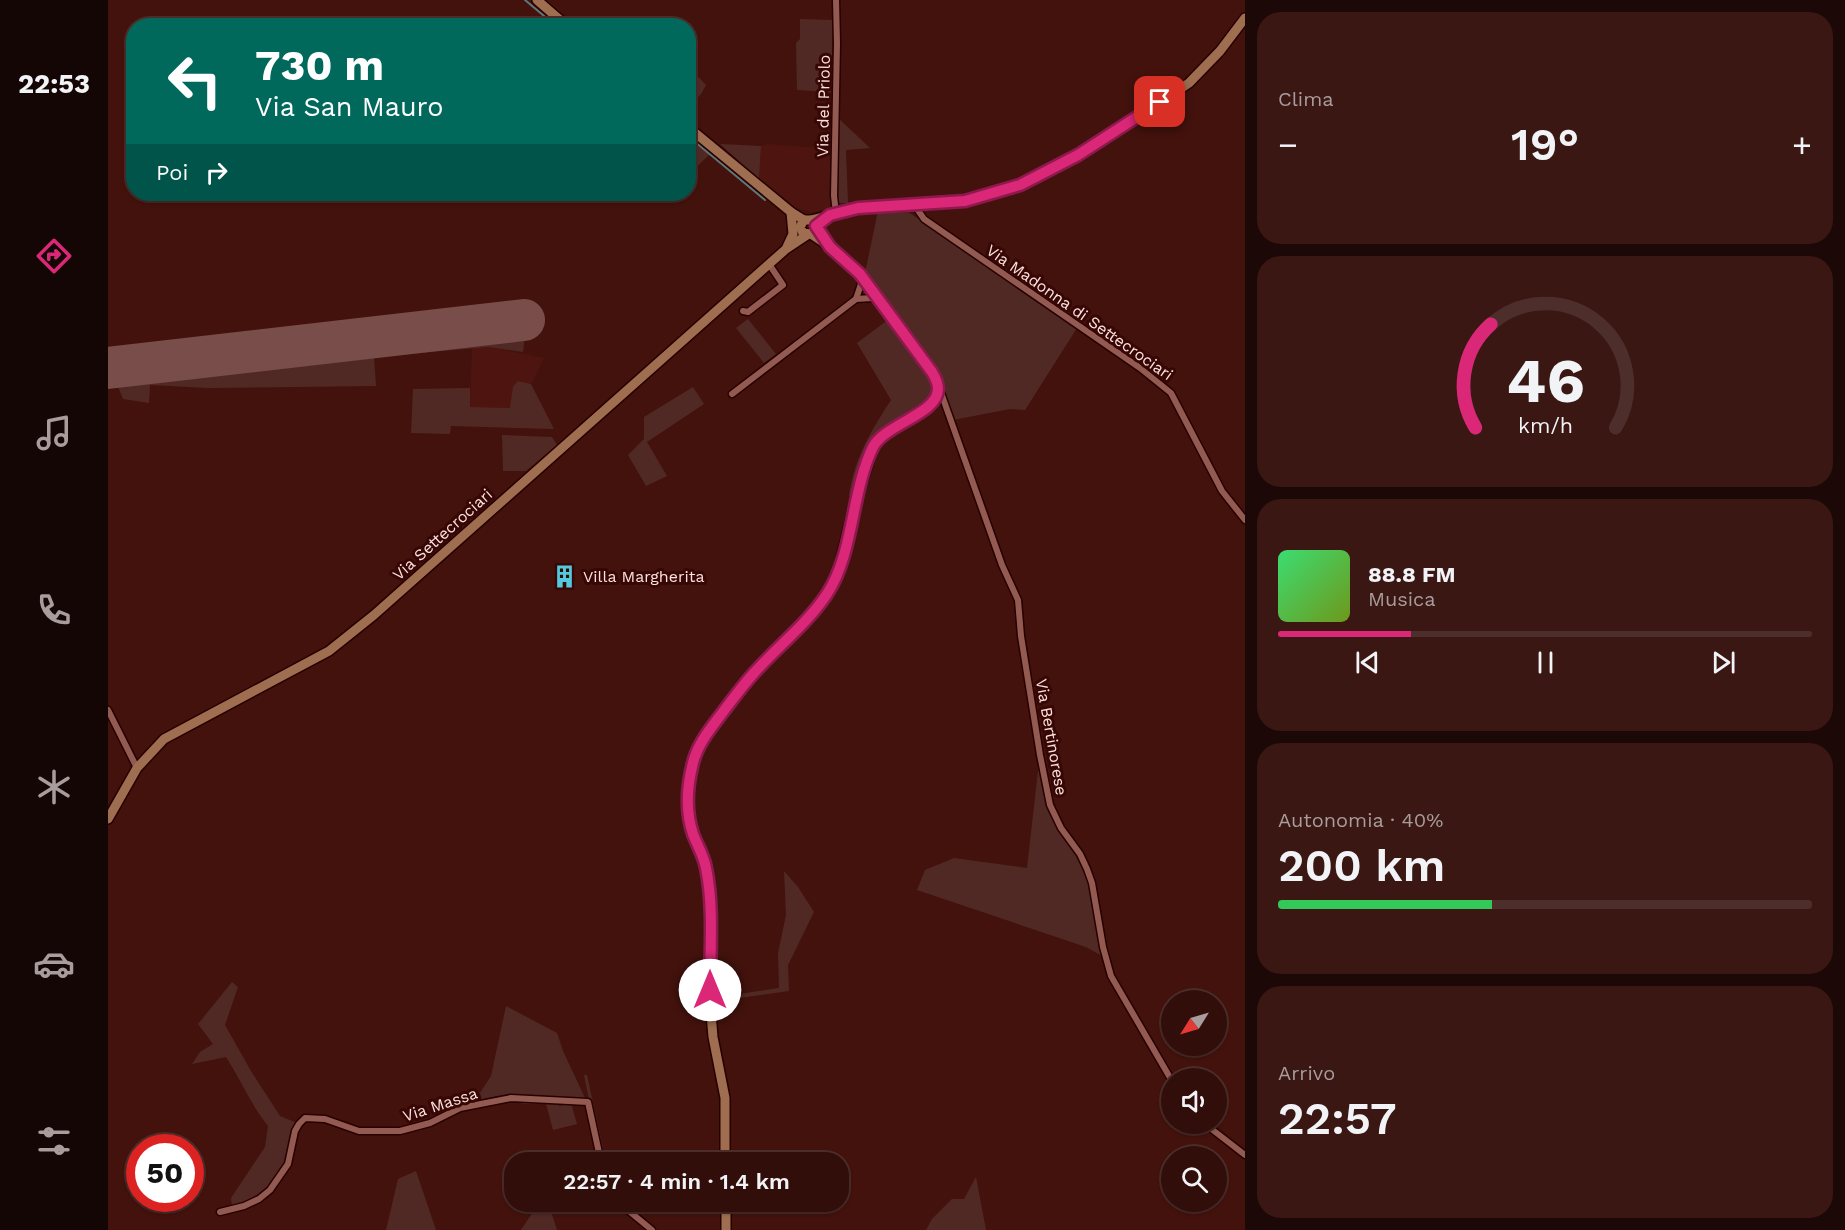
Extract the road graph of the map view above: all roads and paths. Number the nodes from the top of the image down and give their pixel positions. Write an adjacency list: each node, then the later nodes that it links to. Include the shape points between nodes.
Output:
1 (537, 0): 3 (main road)
2 (836, 0): 8 (street, Via del Priolo)
3 (558, 18)
4 (1245, 18): 6 (main road, Via Settecrociari, via 1189,83 1078,155 1020,185 965,201)
5 (696, 134): 7 (main road)
6 (915, 206): 8 (main road, Via Settecrociari, via 858,208); 19 (street, Via Madonna di Settecrociari, via 924,219 1171,393 1222,491)
7 (791, 212): 9 (main road); 10 (main road, via 793,234)
8 (833, 214): 9 (main road, Via Settecrociari)
9 (808, 227): 10 (main road, Via Settecrociari); 12 (main road)
10 (786, 249): 11 (main road, Via Settecrociari)
11 (769, 264): 16 (street, via 783,285 748,312); 21 (main road, Via Settecrociari, via 329,651 164,739)
12 (860, 274): 13 (main road); 14 (street)
13 (871, 288): 14 (street); 15 (main road)
14 (860, 296): 15 (street); 18 (street)
15 (882, 303): 17 (main road)
16 (743, 311)
17 (938, 384): 23 (street, Via Bertinorese, via 1018,600 1050,805 1080,854 1092,883 1111,976); 26 (main road, via 939,391 931,404 885,434 874,446 836,579 810,618 754,673 724,710 703,738 692,766 688,815 706,867 713,1037 725,1098)
18 (732, 394)
19 (1245, 520)
20 (108, 710): 21 (street)
21 (136, 768): 22 (main road, Via Settecrociari)
22 (108, 819)
23 (1164, 1068)
24 (1218, 1134): 27 (street)
25 (599, 1152): 28 (street, Via Massa, via 588,1102 511,1098 460,1108 400,1131 359,1131 316,1117 306,1118 299,1124 288,1164 270,1190 244,1206)
26 (725, 1152)
27 (1245, 1155)
28 (220, 1212)
29 (630, 1212): 31 (street)
30 (726, 1212): 32 (main road)
31 (652, 1230)
32 (726, 1230)

